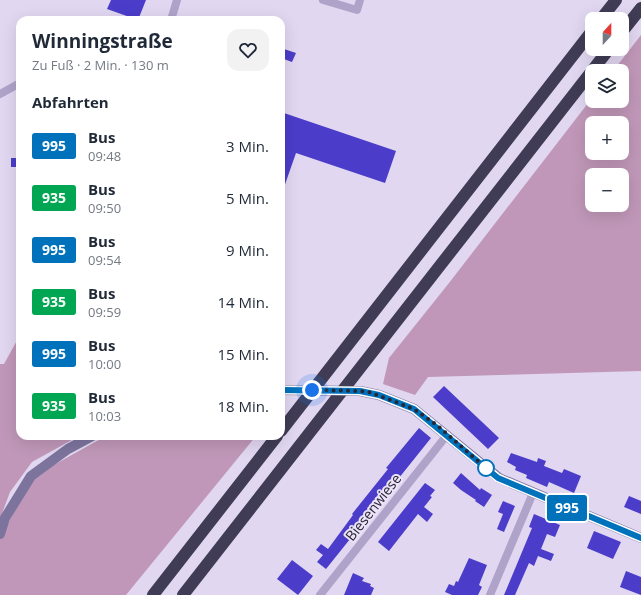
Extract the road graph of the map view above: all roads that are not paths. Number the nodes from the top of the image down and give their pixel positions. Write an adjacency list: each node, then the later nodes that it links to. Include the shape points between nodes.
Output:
1 (177, 0): 7 (street)
2 (323, 0): 3 (street, via 357,10)
3 (360, 0)
4 (616, 0): 6 (highway)
5 (641, 8): 8 (highway)
6 (607, 12)
7 (172, 16)
8 (629, 23)
9 (585, 39): 14 (highway)
10 (604, 56): 22 (highway)
11 (16, 86): 12 (street)
12 (0, 94)
13 (285, 390): 15 (street, via 369,392 414,409)
14 (285, 426)
15 (447, 435): 18 (street, via 492,474); 23 (street, Biesenwiese)
16 (85, 440): 19 (street, via 31,476 5,518)
17 (274, 440): 21 (highway)
18 (533, 493): 20 (street); 24 (street)
19 (0, 534)
20 (641, 538)
21 (153, 595)
22 (183, 595)
23 (320, 595)
24 (490, 595)

